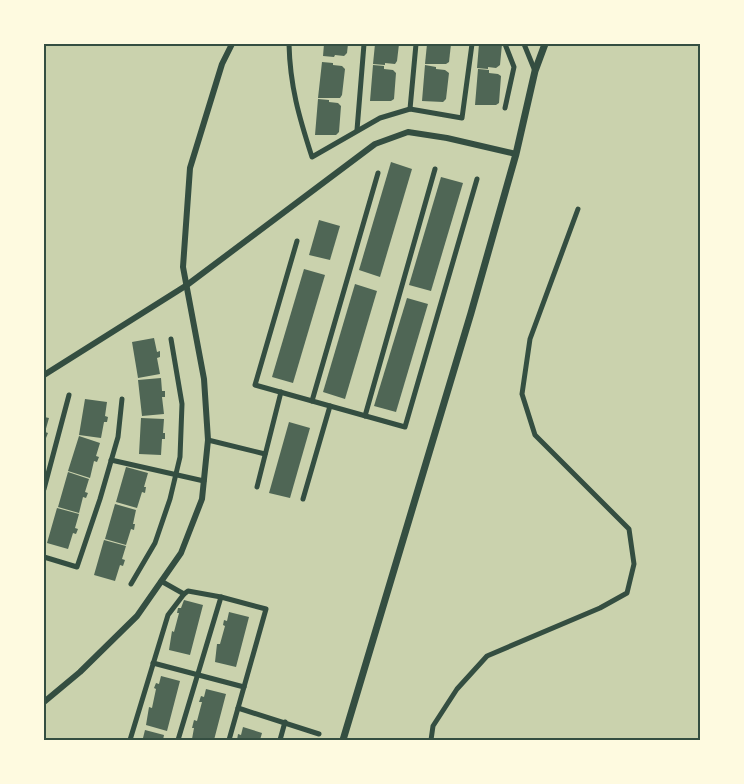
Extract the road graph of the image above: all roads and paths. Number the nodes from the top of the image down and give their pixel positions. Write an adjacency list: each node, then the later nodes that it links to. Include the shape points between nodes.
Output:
1 (232, 44): 19 (street, via 222,64 190,168 183,267)
2 (289, 44): 12 (street, via 289,70 297,112 312,156)
3 (364, 44): 12 (street)
4 (416, 44): 11 (street)
5 (472, 44): 11 (street, via 462,118)
6 (505, 44): 10 (street, via 514,66)
7 (524, 44): 9 (street)
8 (545, 44): 9 (main road)
9 (535, 71): 13 (main road)
10 (505, 108)
11 (410, 110): 12 (street, via 380,118)
12 (358, 130)
13 (516, 154): 19 (street, via 408,132 375,144); 52 (main road)
14 (435, 169): 27 (street)
15 (378, 174): 25 (street)
16 (477, 179): 27 (street, via 405,427)
17 (578, 209): 53 (street, via 530,339 522,394 535,435 630,529 634,564 627,592 600,608 487,656 457,689 433,726)
18 (297, 241): 22 (street, via 255,384)
19 (186, 285): 21 (street); 28 (street, via 204,379)
20 (171, 339): 31 (street, via 182,404 180,457)
21 (44, 376)
22 (281, 392): 25 (street); 29 (street)
23 (69, 395): 34 (street)
24 (122, 399): 30 (street, via 118,437)
25 (312, 401): 26 (street)
26 (330, 406): 27 (street); 35 (street)
27 (365, 416)
28 (208, 440): 29 (street); 32 (street)
29 (265, 454): 33 (street)
30 (111, 460): 31 (street); 36 (street, via 76,566)
31 (175, 475): 32 (street); 38 (street, via 155,543)
32 (204, 482): 37 (street, via 202,499 181,553)
33 (257, 487)
34 (44, 489)
35 (303, 499)
36 (44, 557)
37 (162, 581): 39 (street); 44 (street, via 137,616)
38 (131, 584)
39 (184, 594): 40 (street); 41 (street, via 168,615)
40 (221, 597): 42 (street); 43 (street, via 266,609)
41 (153, 663): 42 (street); 48 (street)
42 (198, 674): 43 (street); 49 (street)
43 (244, 687): 45 (street)
44 (44, 702)
45 (238, 708): 46 (street); 50 (street)
46 (285, 722): 47 (street); 51 (street)
47 (319, 734)
48 (130, 740)
49 (178, 740)
50 (229, 740)
51 (280, 740)
52 (343, 740)
53 (431, 740)

